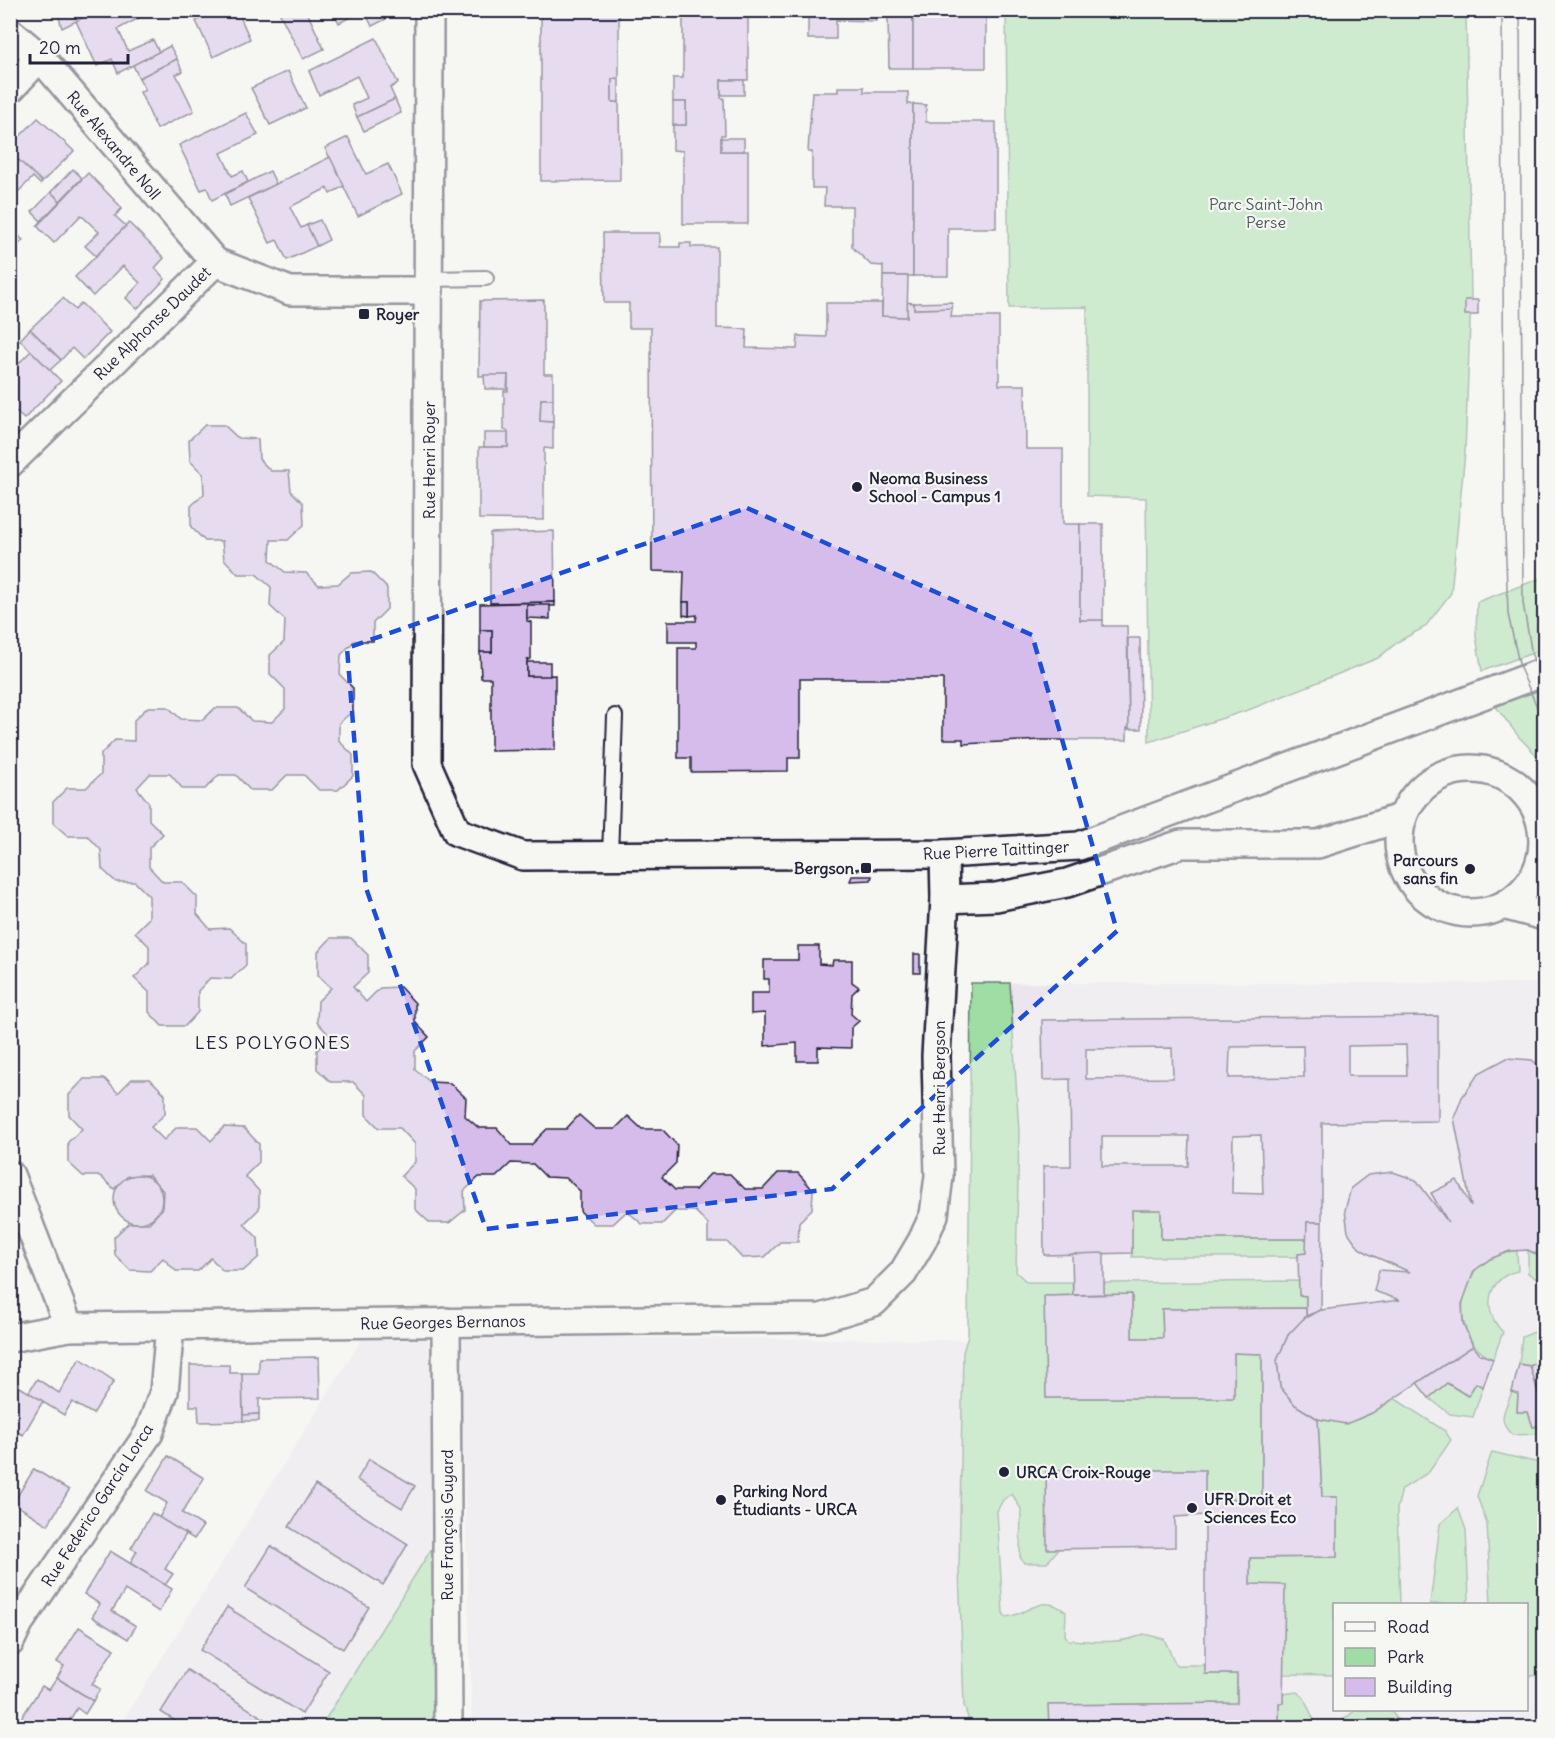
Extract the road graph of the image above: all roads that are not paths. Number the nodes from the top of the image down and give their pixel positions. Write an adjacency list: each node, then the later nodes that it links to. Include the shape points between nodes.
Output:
1 (429, 10): 7 (street, Rue Henri Royer)
2 (10, 32): 3 (street, Rue Alexandre Noll)
3 (40, 57): 4 (street); 5 (street, Rue Alexandre Noll)
4 (10, 89)
5 (214, 262): 7 (street, Rue Alphonse Daudet, via 290,291); 8 (street, Rue Alphonse Daudet)
6 (486, 278): 7 (lane)
7 (429, 285): 13 (street, Rue Henri Royer, via 427,764 457,832)
8 (10, 463)
9 (1545, 672): 12 (street, Rue Pierre Taittinger, via 1079,846)
10 (615, 716): 14 (lane)
11 (1402, 817): 15 (street, via 1318,844 1181,844 1067,883 996,897); 16 (street, via 1398,840 1402,865 1413,886 1431,902 1454,912 1478,914); 16 (street, via 1414,796 1431,780 1454,770 1477,768 1493,772 1521,788 1535,807 1543,829 1543,854 1535,876)
12 (944, 854): 14 (street, Rue Pierre Taittinger); 15 (street, Rue Henri Bergson)
13 (523, 856): 14 (street, Rue Pierre Taittinger)
14 (610, 856)
15 (945, 899): 19 (street, Rue Henri Bergson, via 936,1056 939,1176 934,1215 926,1250)
16 (1508, 906): 17 (street)
17 (1545, 916)
18 (10, 1175): 22 (street)
19 (874, 1302): 20 (street, Rue Georges Bernanos, via 821,1318)
20 (446, 1322): 21 (street, Rue Georges Bernanos); 25 (street, Rue François Guyard)
21 (170, 1326): 22 (street, Rue Georges Bernanos); 24 (street, Rue Federico García Lorca, via 164,1392 149,1433 19,1623)
22 (69, 1327): 23 (street, Rue Georges Bernanos)
23 (10, 1338)
24 (10, 1642)
25 (448, 1728)

